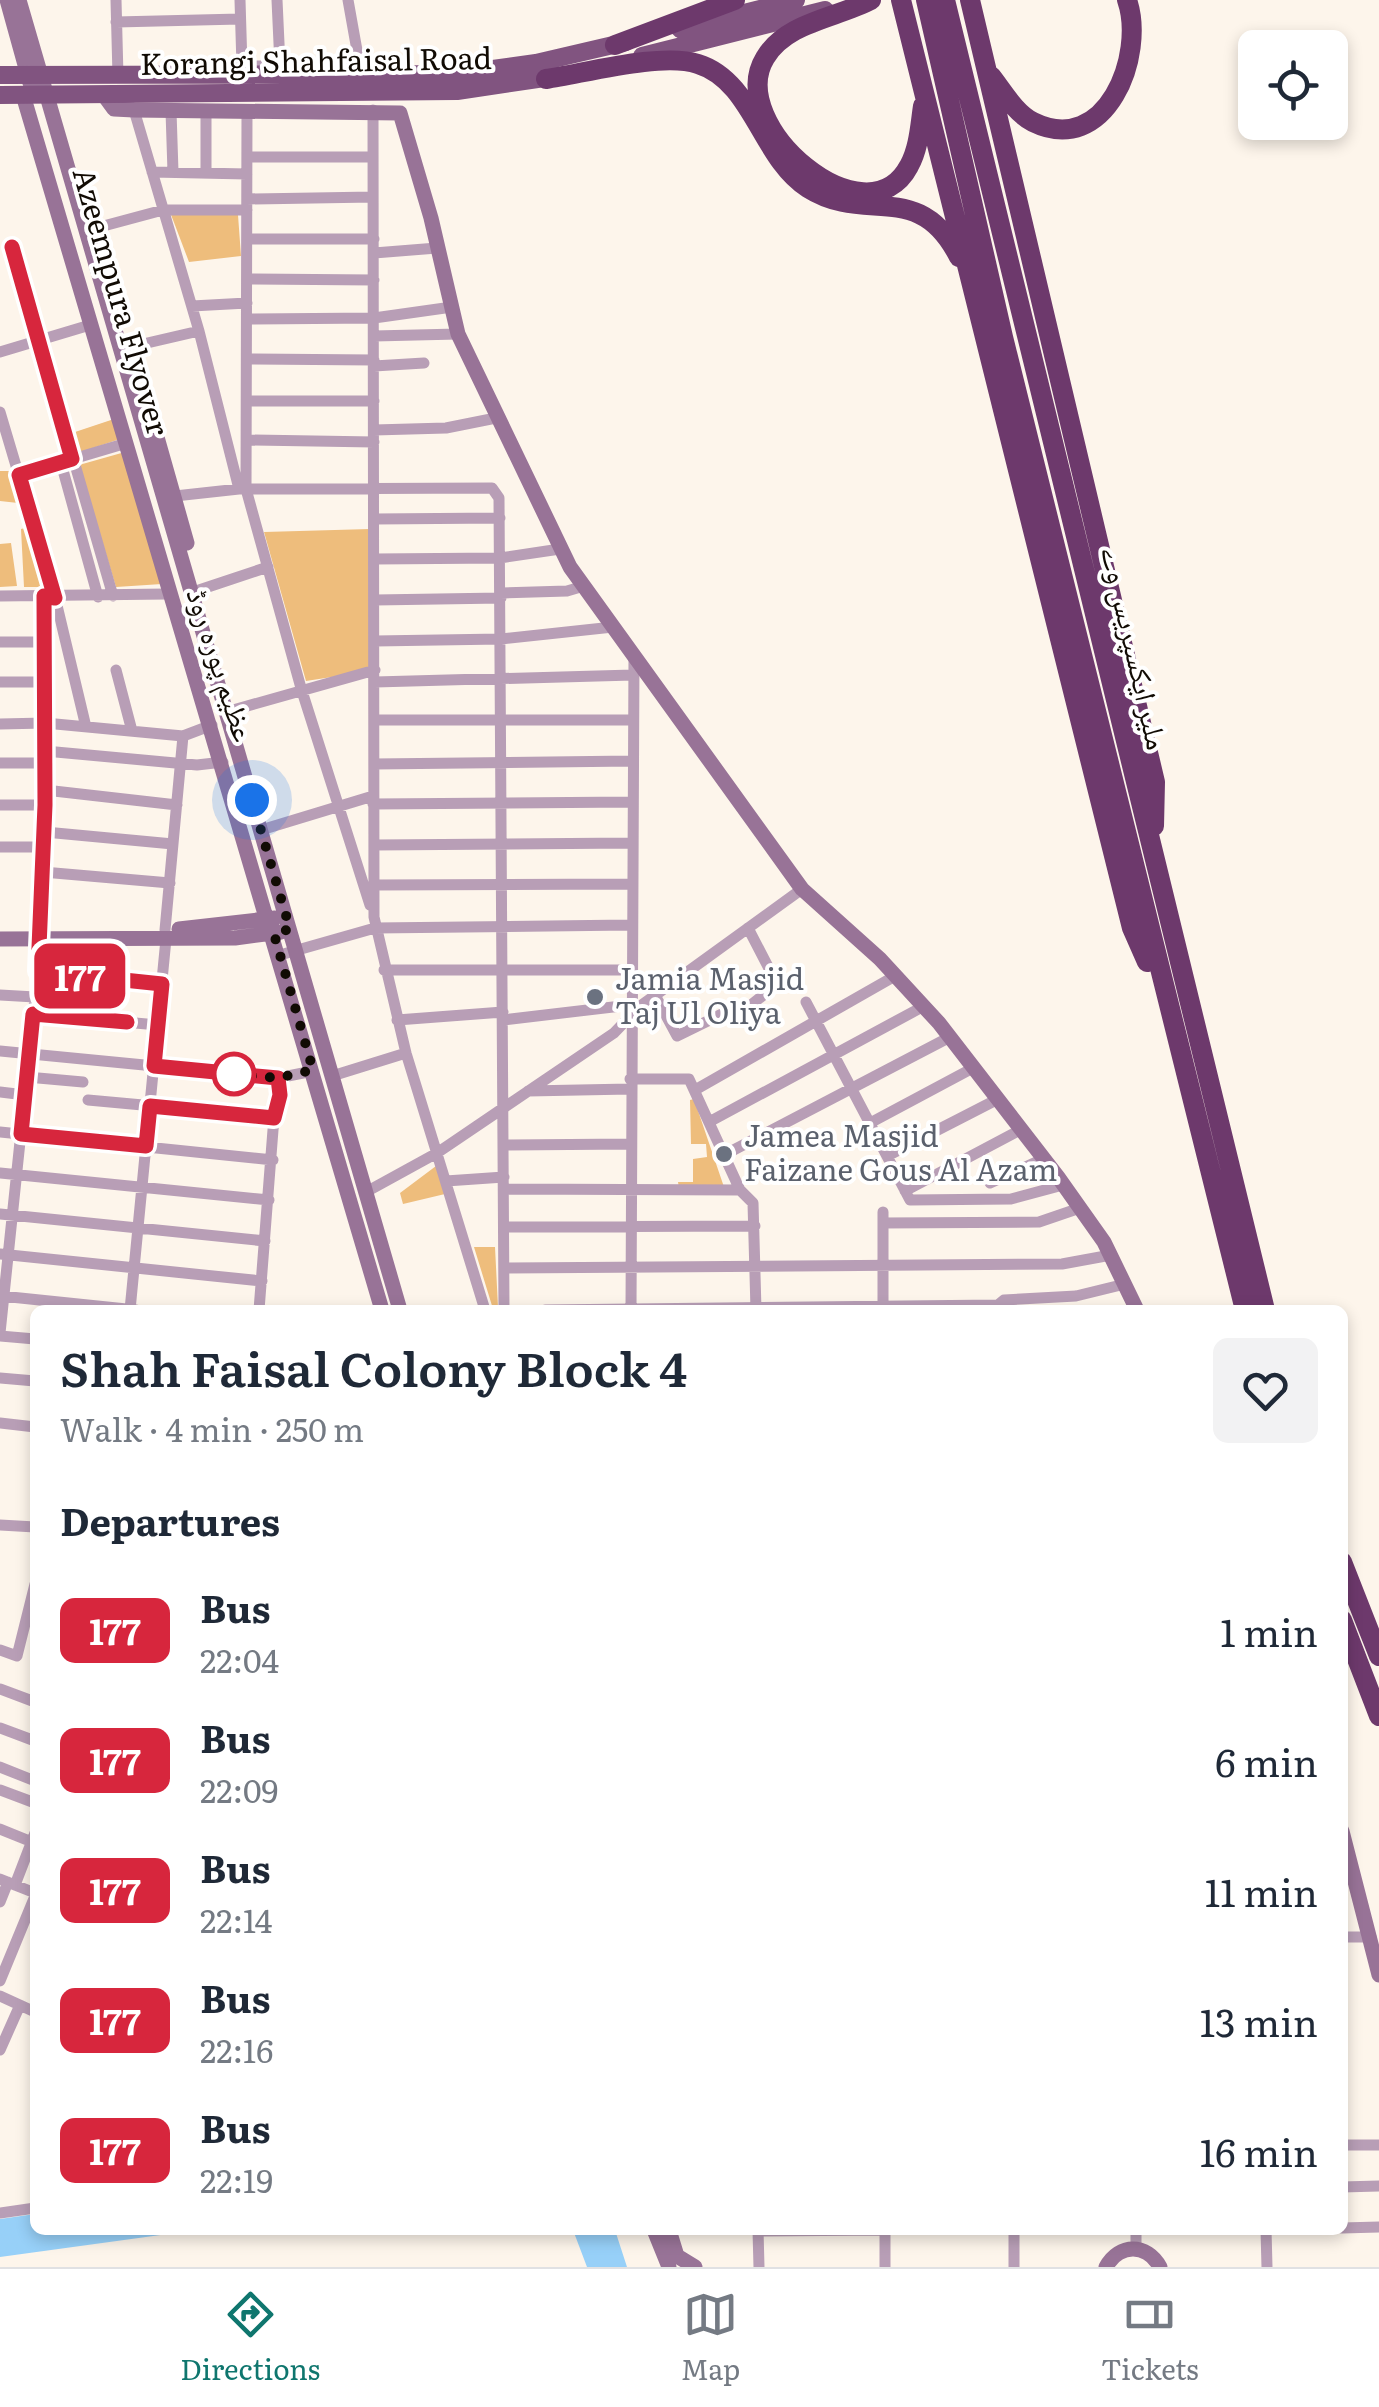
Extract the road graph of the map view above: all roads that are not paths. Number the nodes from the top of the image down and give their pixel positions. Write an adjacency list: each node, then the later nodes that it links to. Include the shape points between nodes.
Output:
1 (4, 0): 20 (main road); 91 (main road, Azeempura Flyover)
2 (20, 0): 91 (main road, Azeempura Flyover)
3 (30, 0): 19 (main road)
4 (240, 0): 17 (street)
5 (277, 0): 22 (street)
6 (348, 0): 22 (street, via 356,63)
7 (735, 0): 18 (highway)
8 (796, 0): 18 (main road, Korangi Shahfaisal Road)
9 (864, 0): 27 (main road, Korangi Shahfaisal Road)
10 (871, 0): 32 (highway, via 790,33 765,56 758,73 767,124 818,178 874,191 896,183 909,167)
11 (901, 0): 32 (highway)
12 (926, 0): 180 (highway, ملیر ایکسپریس وے)
13 (945, 0): 145 (highway, ملیر ایکسپریس وے)
14 (970, 0): 23 (highway)
15 (1127, 0): 23 (highway, via 1132,32 1122,78 1112,102 1084,125 1033,122)
16 (115, 8): 17 (street); 24 (street)
17 (240, 19): 21 (street)
18 (616, 44): 28 (main road, Korangi Shahfaisal Road)
19 (42, 46): 20 (main road); 26 (main road)
20 (14, 49): 25 (main road)
21 (242, 66): 22 (street); 24 (street)
22 (280, 66)
23 (984, 66): 145 (highway, via 1154,782)
24 (118, 71): 26 (main road, Korangi Shahfaisal Road); 28 (main road, Korangi Shahfaisal Road)
25 (10, 75): 26 (main road, Korangi Shahfaisal Road)
26 (50, 75)
27 (546, 79): 28 (main road, Korangi Shahfaisal Road); 56 (highway, via 667,61 710,68 734,89 766,143 806,187 856,203 913,208 950,241)
28 (456, 82): 29 (main road, Korangi Shahfaisal Road)
29 (102, 94): 33 (main road, Korangi Shahfaisal Road); 34 (main road, via 114,108)
30 (0, 95): 31 (main road, Korangi Shahfaisal Road)
31 (23, 95): 33 (main road, Korangi Shahfaisal Road); 39 (main road, عظیم پورہ روڈ)
32 (924, 97): 56 (highway)
33 (58, 101): 39 (main road); 49 (main road, عظیم پورہ روڈ)
34 (134, 110): 36 (main road); 42 (street)
35 (373, 110): 38 (main road); 41 (street); 53 (main road, via 394,110 404,120)
36 (171, 111): 37 (main road); 43 (street)
37 (206, 111): 38 (main road); 44 (street)
38 (247, 112): 40 (street)
39 (29, 119): 62 (main road, عظیم پورہ روڈ)
40 (247, 157): 41 (street); 45 (street)
41 (373, 157): 46 (street)
42 (152, 172): 43 (street); 48 (street)
43 (173, 172): 44 (street)
44 (206, 173): 45 (street)
45 (247, 174): 47 (street)
46 (373, 197): 47 (street); 51 (street)
47 (247, 205): 48 (street); 50 (street)
48 (163, 210): 49 (street); 58 (street)
49 (96, 228): 67 (main road, عظیم پورہ روڈ)
50 (247, 239): 51 (street); 54 (street)
51 (374, 246): 53 (street); 55 (street)
52 (12, 247): 66 (street)
53 (437, 248): 59 (main road)
54 (247, 279): 55 (street); 57 (street)
55 (374, 280): 60 (street)
56 (976, 290): 180 (highway, via 1132,928)
57 (247, 303): 58 (street); 61 (street)
58 (192, 306): 63 (street)
59 (452, 307): 60 (street); 64 (main road)
60 (374, 318): 61 (street); 65 (street)
61 (247, 319): 69 (street)
62 (90, 326): 66 (street); 91 (main road, عظیم پورہ روڈ)
63 (199, 330): 67 (street); 82 (street)
64 (458, 334): 65 (street); 75 (main road)
65 (374, 336): 71 (street)
66 (40, 340): 68 (street); 79 (street)
67 (130, 347): 83 (main road, عظیم پورہ روڈ)
68 (0, 352)
69 (248, 359): 71 (street); 72 (street)
70 (424, 362): 71 (street)
71 (374, 363): 73 (street)
72 (247, 400): 73 (street); 77 (street)
73 (374, 401): 76 (street)
74 (0, 412): 80 (street)
75 (496, 418): 76 (street); 86 (main road)
76 (374, 436): 77 (street); 81 (street)
77 (247, 440): 82 (street)
78 (120, 445): 79 (street)
79 (66, 461): 80 (street); 93 (street); 96 (street)
80 (19, 475): 95 (street)
81 (375, 488): 82 (street); 84 (street, via 492,488); 85 (street)
82 (243, 489): 83 (street); 89 (street)
83 (175, 496): 91 (main road, عظیم پورہ روڈ)
84 (500, 518): 85 (street); 87 (street)
85 (375, 519): 88 (street)
86 (560, 549): 87 (street); 90 (main road)
87 (500, 558): 88 (street); 94 (street)
88 (375, 559): 97 (street)
89 (268, 567): 91 (street); 111 (street)
90 (584, 586): 94 (street); 99 (main road)
91 (181, 587): 93 (street); 98 (main road, عظیم پورہ روڈ); 98 (main road, عظیم پورہ روڈ)
92 (0, 596): 95 (street)
93 (112, 596): 96 (street)
94 (501, 596): 97 (street); 100 (street)
95 (49, 597): 96 (street); 103 (street); 119 (street)
96 (98, 597)
97 (375, 600): 101 (street)
98 (188, 617): 112 (main road, عظیم پورہ روڈ); 118 (main road, عظیم پورہ روڈ)
99 (612, 627): 100 (street); 104 (main road)
100 (501, 640): 101 (street); 108 (street)
101 (375, 641): 107 (street)
102 (0, 642): 103 (street)
103 (44, 642): 110 (street)
104 (634, 656): 106 (street); 151 (main road)
105 (116, 670): 120 (street)
106 (633, 675): 108 (street); 115 (street)
107 (375, 676): 108 (street); 111 (street); 113 (street)
108 (501, 681): 114 (street)
109 (0, 682): 110 (street)
110 (44, 682): 116 (street)
111 (301, 688): 112 (street); 136 (street)
112 (226, 712): 137 (main road, عظیم پورہ روڈ)
113 (374, 720): 114 (street); 128 (street)
114 (502, 720): 115 (street); 123 (street)
115 (632, 720): 124 (street)
116 (44, 723): 117 (street); 119 (street); 122 (street)
117 (0, 724)
118 (212, 726): 121 (street); 126 (main road, عظیم پورہ روڈ)
119 (86, 727): 120 (street)
120 (132, 732): 121 (street)
121 (183, 736): 125 (street)
122 (45, 757): 125 (street); 127 (street); 129 (street)
123 (502, 761): 124 (street); 128 (street); 131 (street)
124 (632, 761): 132 (street)
125 (180, 762): 126 (street); 135 (street)
126 (223, 762): 153 (main road, عظیم پورہ روڈ)
127 (0, 763)
128 (374, 764): 130 (street)
129 (45, 790): 134 (street); 135 (street)
130 (373, 800): 131 (street); 136 (street); 141 (street)
131 (502, 800): 132 (street); 142 (street)
132 (631, 802): 139 (street)
133 (0, 805): 134 (street)
134 (45, 805): 138 (street)
135 (176, 805): 140 (street)
136 (337, 805): 137 (street); 152 (street)
137 (261, 830): 153 (main road, عظیم پورہ روڈ)
138 (44, 832): 140 (street); 144 (street)
139 (631, 843): 142 (street); 150 (street)
140 (173, 844): 147 (street)
141 (374, 844): 142 (street); 148 (street)
142 (502, 844): 149 (street)
143 (0, 847): 144 (street)
144 (44, 848): 146 (street)
145 (1154, 860): 260 (highway, ملیر ایکسپریس وے)
146 (43, 872): 147 (street); 158 (street)
147 (170, 883): 159 (street)
148 (374, 884): 149 (street); 152 (street)
149 (502, 884): 150 (street); 154 (street)
150 (631, 884): 155 (street)
151 (802, 889): 156 (street); 166 (main road)
152 (374, 923): 154 (street); 161 (street); 163 (street)
153 (280, 925): 159 (main road); 161 (main road, عظیم پورہ روڈ)
154 (502, 925): 155 (street); 162 (street)
155 (630, 925): 164 (street)
156 (748, 928): 169 (street); 175 (street, via 777,984)
157 (0, 931): 158 (main road)
158 (41, 935): 159 (main road); 160 (main road); 165 (street)
159 (165, 935): 167 (street)
160 (0, 939)
161 (288, 952): 189 (main road, عظیم پورہ روڈ); 190 (main road, عظیم پورہ روڈ)
162 (502, 967): 163 (street); 164 (street); 177 (street)
163 (384, 970): 178 (street)
164 (630, 970): 173 (street)
165 (38, 971): 167 (street); 170 (street)
166 (895, 976): 172 (main road); 179 (street)
167 (162, 984): 181 (street)
168 (0, 994): 170 (street)
169 (655, 995): 173 (street); 174 (street, via 678,1036)
170 (35, 997): 176 (street)
171 (806, 1002): 179 (street)
172 (924, 1006): 182 (main road); 186 (street)
173 (630, 1010): 177 (street, via 537,1020); 194 (street); 197 (street, via 614,1033)
174 (726, 1012)
175 (741, 1013)
176 (33, 1014): 181 (street); 184 (street)
177 (503, 1016): 178 (street); 202 (street)
178 (397, 1020): 185 (street)
179 (815, 1020): 186 (street); 196 (street)
180 (1174, 1024): 259 (highway, ملیر ایکسپریس وے)
181 (158, 1025): 187 (street)
182 (950, 1037): 188 (main road); 195 (street)
183 (0, 1051): 184 (street)
184 (29, 1054): 187 (street); 191 (street)
185 (406, 1054): 190 (street); 213 (street)
186 (834, 1055): 195 (street); 205 (street)
187 (154, 1066): 192 (street); 203 (street)
188 (973, 1068): 201 (main road); 206 (street)
189 (313, 1070): 192 (street); 250 (main road, عظیم پورہ روڈ)
190 (332, 1076): 228 (main road, عظیم پورہ روڈ)
191 (27, 1077): 193 (street); 199 (street)
192 (278, 1078): 204 (street)
193 (83, 1082)
194 (630, 1084): 196 (street, via 684,1076); 197 (street); 210 (street)
195 (853, 1089): 206 (street); 214 (street)
196 (694, 1090): 205 (street)
197 (524, 1091): 202 (street)
198 (0, 1092): 199 (street)
199 (25, 1095): 209 (street)
200 (88, 1100): 203 (street)
201 (998, 1100): 207 (main road); 215 (street)
202 (504, 1104): 211 (street); 213 (street)
203 (150, 1106): 204 (street); 212 (street)
204 (274, 1118): 217 (street)
205 (709, 1122): 214 (street)
206 (870, 1123): 215 (street)
207 (1020, 1130): 216 (main road); 227 (street)
208 (0, 1132): 209 (street)
209 (21, 1134): 212 (street); 219 (street)
210 (631, 1144): 211 (street); 225 (street)
211 (504, 1145): 221 (street)
212 (146, 1146): 217 (street); 224 (street)
213 (437, 1153): 220 (street); 228 (street)
214 (724, 1155): 226 (street)
215 (888, 1156): 227 (street)
216 (1044, 1159): 222 (street); 223 (main road)
217 (273, 1160): 229 (street)
218 (0, 1173): 219 (street)
219 (16, 1174): 224 (street); 231 (street)
220 (446, 1181): 221 (street); 252 (street)
221 (504, 1183): 225 (street); 235 (street)
222 (990, 1183)
223 (1063, 1185): 227 (street, via 974,1202 916,1203); 230 (main road)
224 (142, 1187): 229 (street); 234 (street)
225 (631, 1190): 226 (street); 233 (street)
226 (740, 1190): 232 (street, via 754,1203)
227 (906, 1191)
228 (366, 1192): 251 (main road, عظیم پورہ روڈ)
229 (269, 1200): 236 (street)
230 (1080, 1208): 238 (main road); 239 (street, via 1039,1222 883,1218)
231 (6, 1214): 234 (street); 237 (street)
232 (755, 1226): 233 (street); 240 (street)
233 (631, 1227): 235 (street); 242 (street)
234 (138, 1228): 236 (street); 243 (street)
235 (504, 1228): 241 (street)
236 (266, 1241): 244 (street)
237 (4, 1255): 243 (street); 246 (street)
238 (1111, 1255): 239 (street, via 1062,1264); 245 (main road)
239 (882, 1266): 240 (street); 256 (street)
240 (756, 1267): 242 (street); 255 (street)
241 (504, 1268): 242 (street); 253 (street)
242 (631, 1268): 254 (street)
243 (134, 1269): 244 (street); 248 (street)
244 (262, 1281): 249 (street)
245 (1125, 1284): 257 (street); 258 (main road)
246 (2, 1296): 247 (street); 261 (street)
247 (86, 1305)
248 (132, 1305)
249 (260, 1305)
250 (381, 1305)
251 (399, 1305)
252 (483, 1305)
253 (504, 1305)
254 (631, 1305)
255 (756, 1305)
256 (882, 1305)
257 (998, 1305)
258 (1135, 1305)
259 (1244, 1305)
260 (1264, 1305)
261 (0, 1334): 262 (street)
262 (30, 1338)
263 (0, 1378): 264 (street)
264 (30, 1381)
265 (0, 1423): 266 (street)
266 (30, 1426)
267 (0, 1525): 268 (street)
268 (30, 1526)
269 (1348, 1577): 275 (highway)
270 (30, 1607): 272 (street)
271 (1348, 1636): 278 (highway)
272 (21, 1648): 273 (street, via 17,1656); 274 (street)
273 (0, 1650)
274 (30, 1650)
275 (1379, 1656)
276 (0, 1689): 277 (street)
277 (30, 1700)
278 (1379, 1716)
279 (0, 1728): 280 (street)
280 (30, 1740)
281 (0, 1767): 282 (street)
282 (30, 1780)
283 (0, 1790): 284 (street)
284 (30, 1802)
285 (0, 1829): 286 (street)
286 (30, 1836)
287 (30, 1842): 289 (street)
288 (1348, 1863): 292 (main road)
289 (8, 1882): 290 (street)
290 (0, 1902)
291 (30, 1907): 295 (street)
292 (1371, 1936): 293 (street); 294 (main road)
293 (1348, 1938)
294 (1379, 1975)
295 (0, 1981)
296 (0, 1996): 297 (street)
297 (20, 2005): 298 (street); 299 (street)
298 (30, 2010)
299 (0, 2050)
300 (1379, 2144): 301 (street)
301 (1348, 2145)
302 (1379, 2186): 303 (street)
303 (1348, 2187)
304 (30, 2209): 305 (street)
305 (0, 2214)
306 (1379, 2227): 307 (street)
307 (1348, 2228)
308 (656, 2235): 316 (main road)
309 (669, 2235): 316 (main road)
310 (756, 2235): 318 (street)
311 (884, 2235): 319 (street)
312 (1014, 2235): 320 (street)
313 (1136, 2235): 315 (street)
314 (1266, 2235): 323 (street)
315 (1136, 2248): 321 (main road, via 1120,2251); 322 (main road)
316 (668, 2263): 317 (main road)
317 (695, 2267)
318 (758, 2267)
319 (885, 2267)
320 (1014, 2267)
321 (1106, 2267)
322 (1160, 2267)
323 (1267, 2267)

